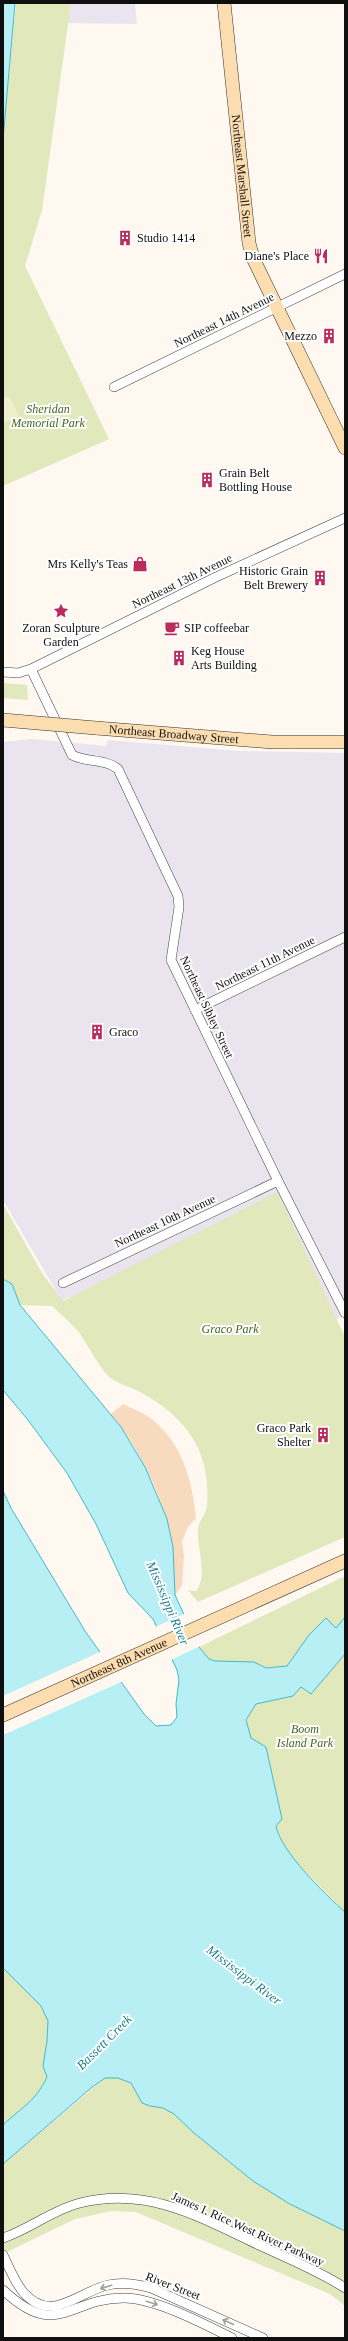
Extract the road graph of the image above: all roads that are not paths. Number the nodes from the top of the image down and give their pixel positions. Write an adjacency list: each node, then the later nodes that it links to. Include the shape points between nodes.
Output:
1 (224, 3): 3 (main road, Northeast Marshall Street, via 249,244)
2 (345, 274): 3 (street, Northeast 14th Avenue)
3 (276, 307): 4 (street, Northeast 14th Avenue); 5 (main road, Northeast Marshall Street)
4 (114, 387)
5 (345, 448)
6 (345, 518): 7 (street, Northeast 13th Avenue, via 216,577)
7 (31, 669): 8 (street, Northeast 13th Avenue, via 18,673); 12 (street, Northeast Sibley Street, via 72,755 82,760 111,764 118,769 178,896 180,907 171,960)
8 (3, 672)
9 (3, 720): 10 (main road, Northeast Broadway Street, bridge, via 272,742)
10 (345, 742)
11 (345, 937): 12 (street, Northeast 11th Avenue)
12 (195, 1010): 13 (street, Northeast Sibley Street)
13 (278, 1181): 14 (street, Northeast 10th Avenue); 15 (street, Northeast Sibley Street)
14 (63, 1283)
15 (345, 1313)
16 (345, 1561): 17 (main road, Northeast 8th Avenue)
17 (3, 1715)
18 (3, 2238): 20 (street, James I. Rice West River Parkway, via 81,2202 136,2198 191,2213 317,2272)
19 (3, 2255): 23 (street, River Street, one-way to 19, via 137,2284 108,2285 61,2306 42,2305 23,2292)
20 (345, 2288)
21 (3, 2290): 22 (street, River Street, one-way to 22, via 17,2307 39,2320 65,2319 108,2300 139,2299)
22 (232, 2338)
23 (263, 2338)

